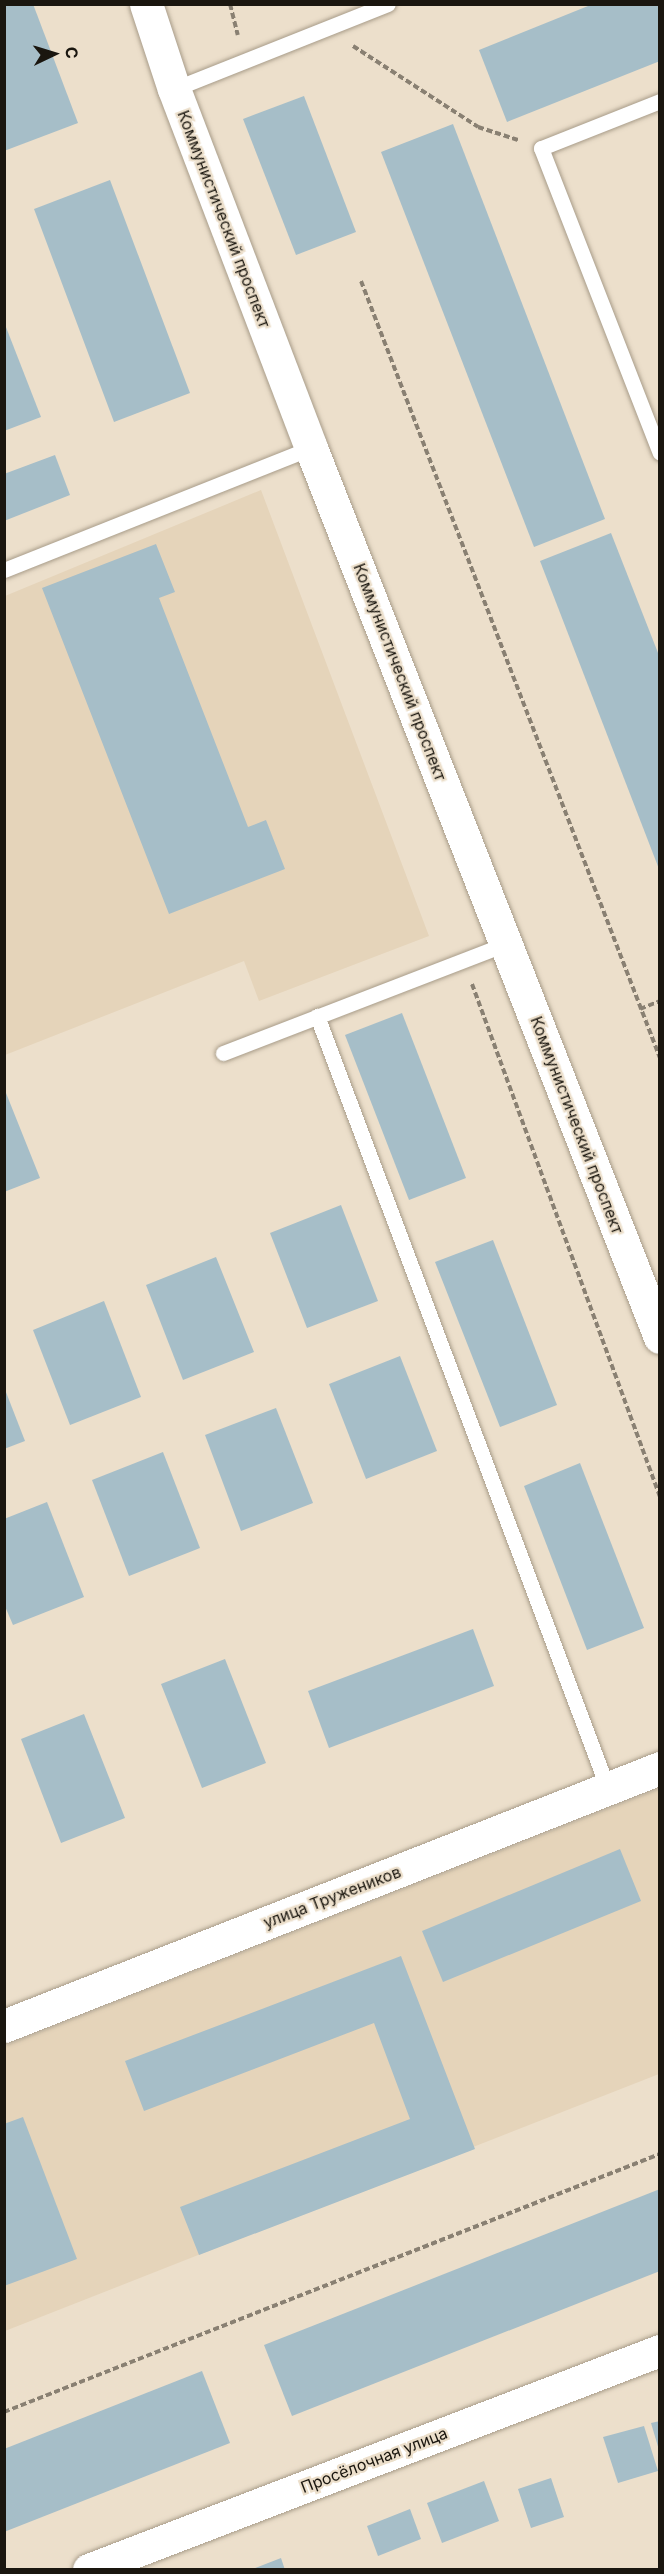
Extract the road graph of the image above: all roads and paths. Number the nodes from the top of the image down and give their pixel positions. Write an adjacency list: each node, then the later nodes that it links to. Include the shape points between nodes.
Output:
1 (146, 4): 6 (main road, Коммунистический проспект)
2 (230, 4): 5 (path)
3 (388, 4): 4 (lane)
4 (327, 29): 5 (lane); 8 (path, via 478,127)
5 (245, 58): 6 (lane)
6 (174, 89): 10 (main road, Коммунистический проспект)
7 (660, 101): 8 (lane)
8 (541, 148): 11 (lane)
9 (361, 281): 16 (path)
10 (311, 448): 12 (lane); 13 (main road, Коммунистический проспект)
11 (660, 453)
12 (4, 570)
13 (506, 944): 14 (lane); 20 (main road, Коммунистический проспект)
14 (463, 960): 17 (lane); 21 (path)
15 (660, 1001): 16 (path)
16 (640, 1009): 19 (path)
17 (317, 1016): 18 (lane); 23 (lane)
18 (223, 1053)
19 (660, 1058)
20 (660, 1337)
21 (660, 1497)
22 (660, 1768): 23 (main road, улица Тружеников)
23 (608, 1789): 24 (main road, улица Тружеников)
24 (4, 2026)
25 (660, 2154): 27 (path)
26 (660, 2351): 28 (street, Просёлочная улица)
27 (4, 2412)
28 (89, 2570)

